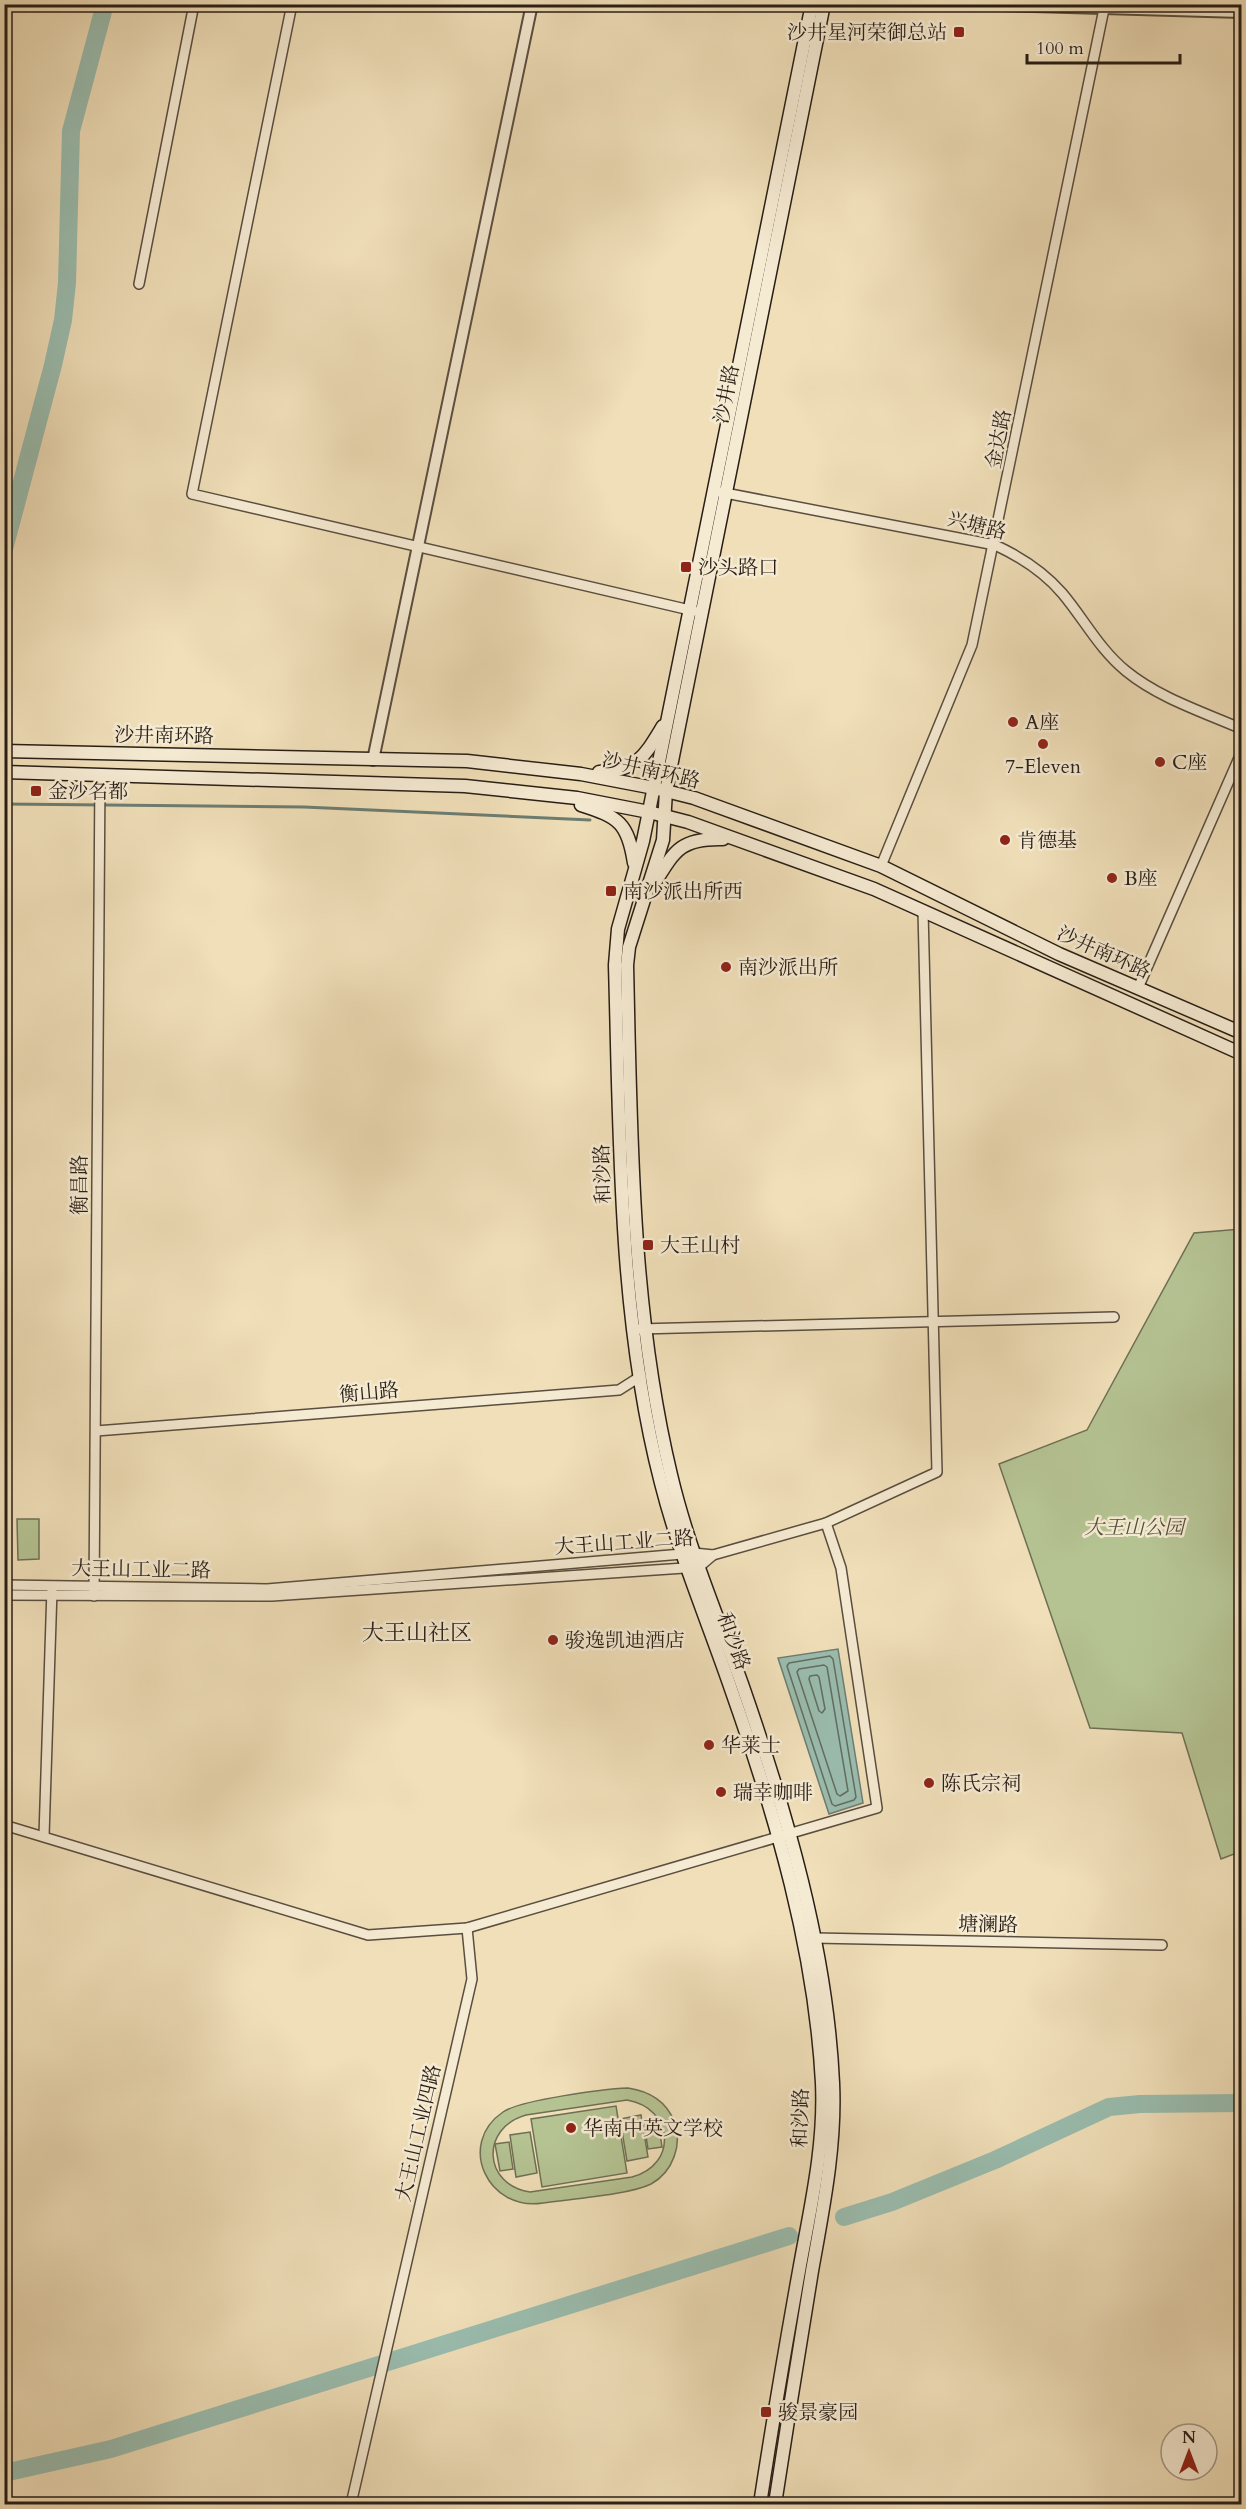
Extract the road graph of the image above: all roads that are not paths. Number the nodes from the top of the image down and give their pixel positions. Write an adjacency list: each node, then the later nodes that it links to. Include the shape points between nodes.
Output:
1 (194, 4): 9 (street)
2 (292, 4): 12 (street, via 192,494)
3 (532, 4): 12 (street)
4 (812, 4): 10 (main road, 沙井路)
5 (824, 4): 10 (main road, 沙井路)
6 (963, 4): 7 (street)
7 (1104, 6): 8 (street); 11 (street, 金达路)
8 (1242, 12)
9 (139, 284)
10 (720, 492): 11 (street, 兴塘路); 13 (main road, 沙井路)
11 (995, 545): 15 (street, 兴塘路, via 1043,573 1100,646 1126,671 1156,692); 27 (street, 金达路, via 972,645)
12 (418, 547): 13 (street); 18 (street)
13 (696, 611): 14 (main road, 沙井路); 22 (main road, 沙井路)
14 (668, 717): 21 (main road, via 645,755 635,764 616,771); 22 (main road, 沙井路)
15 (1242, 729)
16 (4, 751): 18 (main road, 沙井南环路)
17 (1242, 751): 31 (street)
18 (373, 760): 21 (main road, 沙井南环路, via 467,761)
19 (4, 772): 20 (main road, 沙井南环路)
20 (100, 774): 23 (main road, 沙井南环路, via 465,786); 38 (street, 衡昌路)
21 (581, 774): 22 (main road, 沙井南环路)
22 (660, 790): 24 (main road, 和沙路); 25 (main road, 和沙路); 27 (main road, 沙井南环路, via 694,798)
23 (543, 793): 24 (main road, 沙井南环路); 28 (main road, via 614,818 628,834)
24 (649, 812): 25 (main road, 沙井南环路); 28 (main road, 和沙路)
25 (664, 816): 26 (main road, 沙井南环路); 29 (main road, 和沙路, via 663,840)
26 (735, 839): 29 (main road, via 698,839 679,848); 30 (main road, 沙井南环路, via 874,889)
27 (881, 866): 31 (main road, 沙井南环路, via 1059,954)
28 (635, 868): 36 (main road, 和沙路, via 618,929 615,965 622,1216)
29 (644, 900): 36 (main road, 和沙路, via 627,965)
30 (923, 911): 33 (main road, 沙井南环路); 35 (street)
31 (1138, 988): 32 (main road, 沙井南环路)
32 (1242, 1033)
33 (1242, 1054)
34 (1114, 1317): 35 (street)
35 (933, 1321): 36 (street); 39 (street, via 937,1472)
36 (640, 1329): 37 (main road, 和沙路); 40 (main road, 和沙路)
37 (640, 1376): 38 (street, 衡山路, via 619,1390); 40 (main road, 和沙路, via 659,1476)
38 (96, 1431): 45 (street, 衡昌路)
39 (826, 1523): 41 (street); 49 (street, via 841,1568 877,1808)
40 (688, 1553): 41 (street, 大王山工业二路); 42 (main road, 和沙路); 45 (street, 大王山工业二路, via 267,1589)
41 (713, 1555): 42 (street, 大王山工业二路)
42 (693, 1567): 45 (street, 大王山工业二路, via 272,1596); 49 (main road, 和沙路)
43 (4, 1585): 44 (street, 大王山工业二路)
44 (52, 1591): 45 (street, 大王山工业二路); 46 (street, 大王山工业二路); 48 (street)
45 (94, 1591)
46 (4, 1595)
47 (4, 1825): 48 (street)
48 (44, 1836): 50 (street, via 368,1935)
49 (783, 1836): 50 (street); 51 (main road, 和沙路); 54 (main road, 和沙路, via 808,1965 820,2057 822,2114 816,2175)
50 (467, 1928): 53 (street, 大王山工业四路, via 472,1979)
51 (814, 1938): 52 (street, 塘澜路); 55 (main road, 和沙路, via 826,2006 834,2114 828,2176)
52 (1162, 1945)
53 (351, 2505)
54 (760, 2505)
55 (775, 2505)

